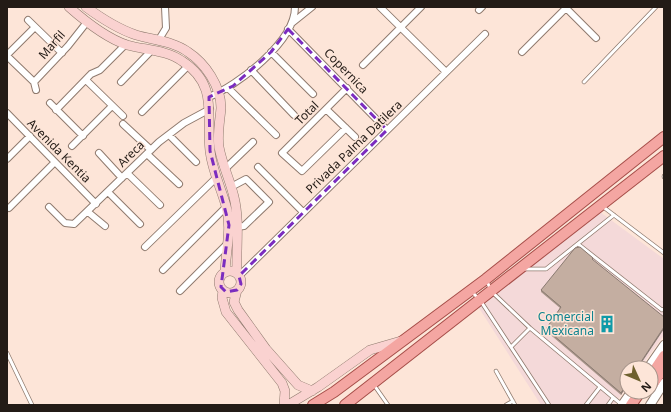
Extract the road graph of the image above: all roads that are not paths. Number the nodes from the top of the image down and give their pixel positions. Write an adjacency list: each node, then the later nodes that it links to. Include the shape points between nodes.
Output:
1 (69, 7): 13 (main road)
2 (86, 7): 19 (main road, via 100,18 134,34)
3 (159, 7): 11 (street)
4 (165, 7): 11 (street)
5 (295, 7): 14 (street)
6 (312, 7): 14 (street)
7 (380, 7): 16 (street)
8 (421, 7): 16 (street)
9 (566, 7): 18 (street); 23 (street)
10 (656, 7): 33 (lane)
11 (166, 14): 19 (street, via 166,28)
12 (28, 20): 15 (street)
13 (87, 22): 20 (main road); 24 (street, Marfil)
14 (290, 26): 22 (street, via 281,42); 35 (street, Copernica)
15 (35, 27): 24 (street); 25 (street)
16 (401, 28): 27 (street); 29 (street)
17 (485, 34): 29 (street, Privada Palma Datilera)
18 (596, 38)
19 (158, 41): 37 (main road, via 168,42 188,51 202,64)
20 (126, 44): 21 (main road); 30 (street)
21 (151, 51): 26 (main road, via 170,55); 32 (street)
22 (271, 52): 28 (street); 38 (street)
23 (522, 52)
24 (62, 53): 31 (street, Marfil)
25 (7, 56): 31 (street)
26 (189, 65): 39 (main road, via 199,77); 45 (street)
27 (363, 65)
28 (250, 70): 34 (street); 47 (street)
29 (446, 72): 51 (street, Privada Palma Datilera)
30 (86, 80): 41 (street); 44 (street)
31 (34, 82): 36 (street)
32 (121, 82)
33 (584, 82)
34 (228, 88): 37 (street); 53 (street)
35 (347, 88): 43 (street, Total); 51 (street, Copernica)
36 (36, 90)
37 (219, 93): 39 (street); 67 (main road, via 221,105 218,144)
38 (313, 94)
39 (209, 97): 42 (main road)
40 (50, 103): 44 (street)
41 (112, 106): 48 (street); 55 (street)
42 (210, 109): 52 (street, Areca, via 184,123); 69 (main road, via 210,151)
43 (326, 109): 50 (street); 50 (street, Total, via 280,154 302,171)
44 (56, 110): 55 (street)
45 (142, 112)
46 (7, 113): 54 (street, Avenida Kentia)
47 (294, 115)
48 (123, 116)
49 (123, 124): 60 (street)
50 (346, 128): 56 (street)
51 (387, 130): 81 (street, Privada Palma Datilera)
52 (169, 135): 60 (street, Areca); 65 (street)
53 (276, 135)
54 (30, 136): 63 (street); 64 (street, Avenida Kentia)
55 (83, 136): 59 (street)
56 (356, 137)
57 (664, 137): 94 (main road)
58 (253, 142): 67 (street)
59 (72, 146)
60 (149, 152): 68 (street, Areca); 71 (street)
61 (99, 153): 70 (street)
62 (664, 156): 76 (main road)
63 (7, 159)
64 (55, 162): 74 (street, Avenida Kentia); 78 (street)
65 (196, 162)
66 (258, 167): 81 (street)
67 (226, 169): 72 (main road)
68 (127, 173): 70 (street, Areca); 75 (street)
69 (216, 176): 77 (main road); 88 (street)
70 (122, 178): 73 (street, Areca)
71 (179, 184)
72 (231, 186): 85 (main road); 85 (street, via 246,179 269,202 244,226)
73 (108, 192): 74 (street, Areca); 83 (street)
74 (96, 204): 80 (street, Areca)
75 (160, 205)
76 (601, 205): 82 (lane); 90 (main road)
77 (226, 207): 86 (main road); 91 (street)
78 (9, 208)
79 (49, 208): 80 (street, Areca, via 65,223 74,224)
80 (88, 212): 84 (street)
81 (302, 212): 93 (street, Privada Palma Datilera)
82 (614, 215): 87 (lane); 89 (lane)
83 (140, 224)
84 (105, 226)
85 (237, 227): 93 (main road)
86 (228, 243): 92 (main road); 98 (street)
87 (578, 244): 90 (lane, via 546,269); 101 (lane, via 662,310)
88 (145, 247)
89 (664, 253)
90 (519, 269): 99 (main road)
91 (163, 270)
92 (225, 272): 93 (main road); 95 (main road, via 220,281)
93 (238, 274): 96 (main road, via 241,284)
94 (486, 279): 97 (main road); 99 (lane)
95 (223, 290): 96 (main road); 116 (main road, via 222,298 226,312 282,383 285,391)
96 (237, 290): 112 (main road, via 234,302 257,336 298,385)
97 (470, 290): 100 (lane); 103 (main road)
98 (180, 291)
99 (491, 291): 100 (main road); 102 (lane)
100 (480, 300): 105 (lane); 110 (main road)
101 (664, 309)
102 (530, 328): 105 (lane); 111 (lane)
103 (404, 340): 112 (main road, via 370,350); 118 (main road)
104 (664, 345): 107 (street)
105 (511, 347): 123 (lane)
106 (7, 354): 115 (lane)
107 (654, 360)
108 (496, 371): 114 (lane)
109 (664, 383): 127 (street)
110 (374, 384): 119 (main road); 120 (lane)
111 (600, 387): 113 (lane); 124 (lane)
112 (312, 390): 117 (main road)
113 (613, 398): 125 (lane); 126 (lane)
114 (512, 400): 121 (lane); 122 (lane)
115 (32, 405)
116 (284, 405)
117 (288, 405)
118 (313, 405)
119 (345, 405)
120 (388, 405)
121 (506, 405)
122 (515, 405)
123 (549, 405)
124 (586, 405)
125 (608, 405)
126 (622, 405)
127 (650, 405)

